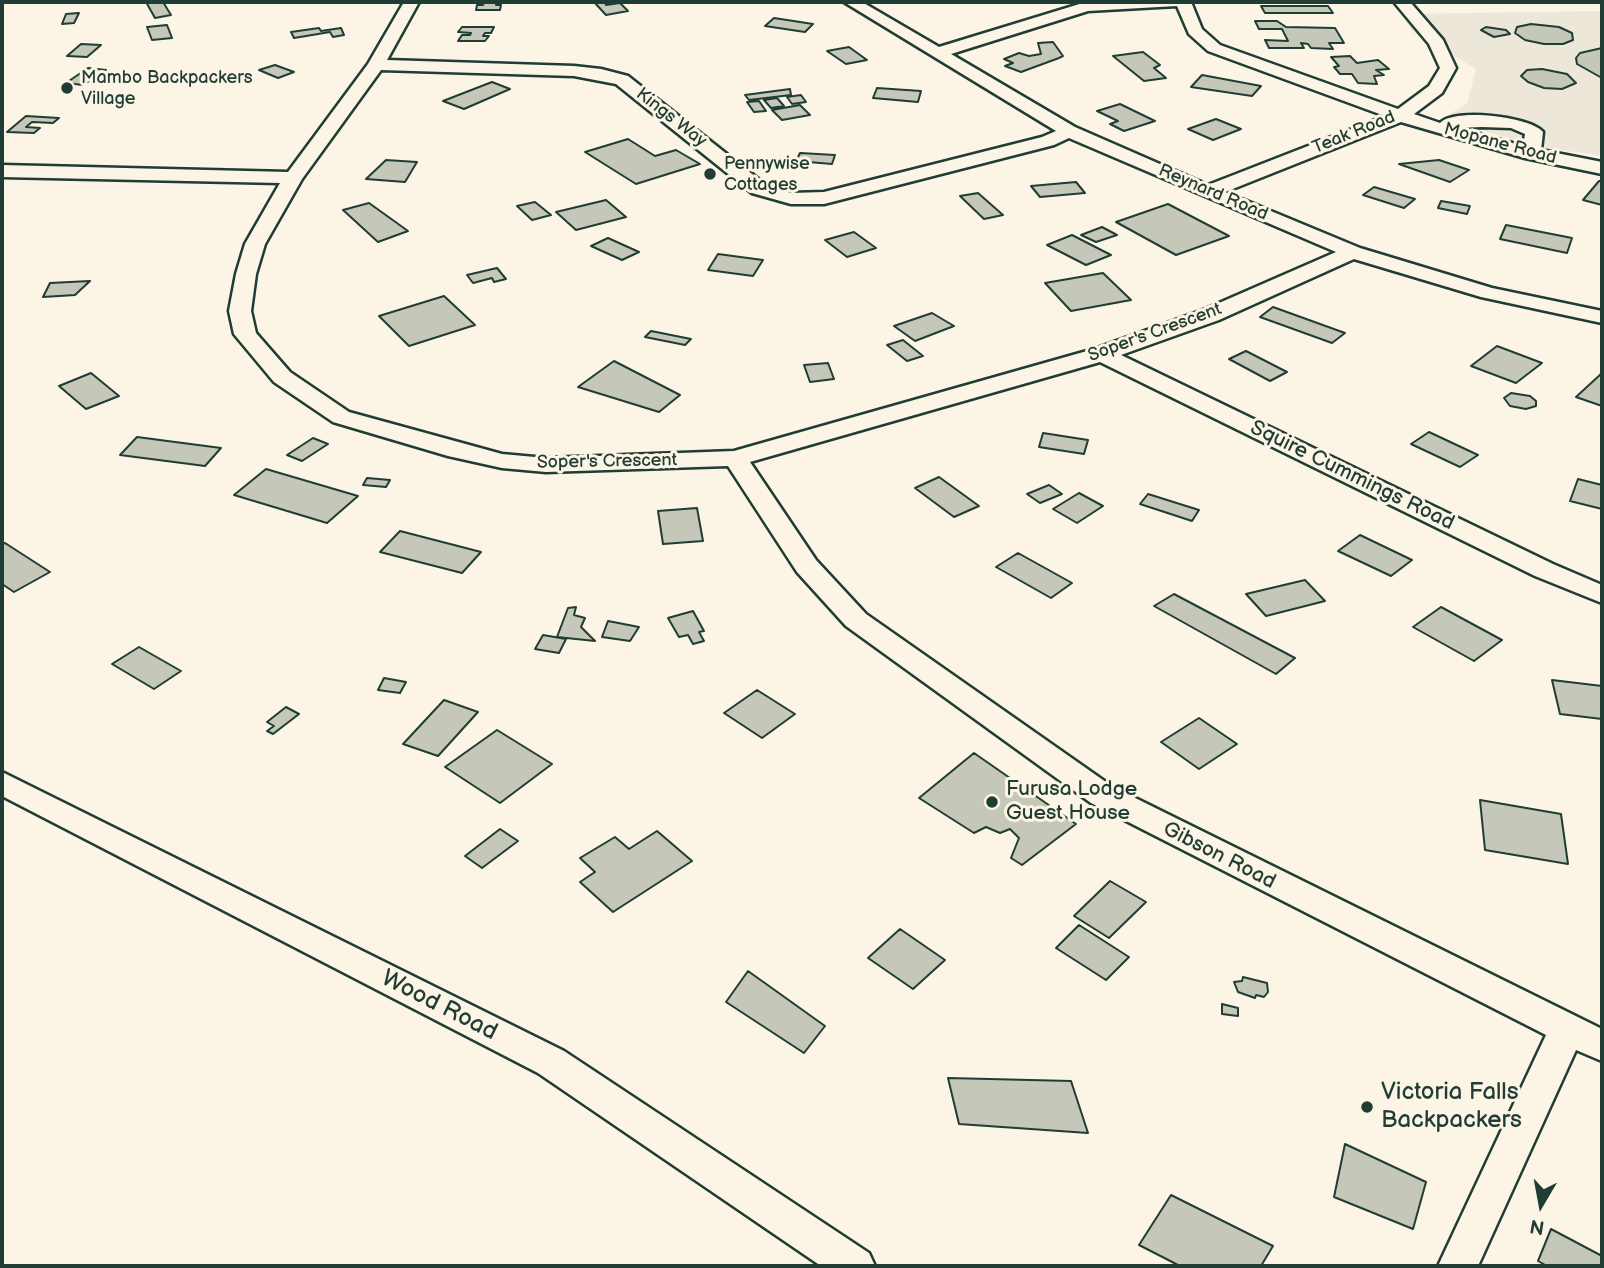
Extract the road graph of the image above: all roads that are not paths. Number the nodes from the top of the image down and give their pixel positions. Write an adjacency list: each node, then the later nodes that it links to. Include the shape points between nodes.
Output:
1 (411, 2): 7 (street, Soper's Crescent)
2 (851, 2): 6 (street, Reynard Road)
3 (1173, 2): 6 (street, via 1086,7)
4 (1184, 2): 8 (street, Mopane Road, via 1191,27 1204,43)
5 (1402, 2): 8 (street, Teak Road, via 1437,43 1448,68 1436,89)
6 (937, 53): 9 (street, Reynard Road)
7 (376, 65): 9 (street, Kings Way, via 574,71 622,80 760,189 779,198 824,198 1048,141); 12 (street, Soper's Crescent)
8 (1400, 116): 10 (street, Mopane Road, via 1531,155); 13 (street, Teak Road)
9 (1069, 131): 13 (street, Reynard Road)
10 (1602, 168)
11 (2, 171): 12 (street)
12 (293, 178): 17 (street, Soper's Crescent, via 255,244 240,311 245,334 282,377 341,418 457,451 546,466)
13 (1208, 192): 14 (street, Reynard Road)
14 (1353, 253): 15 (street, Reynard Road, via 1488,293); 16 (street, Soper's Crescent, via 1180,327)
15 (1602, 317)
16 (1102, 354): 17 (street, Soper's Crescent); 18 (street, Squire Cummings Road)
17 (735, 458): 20 (street, Gibson Road, via 806,566 856,620 1102,795)
18 (1602, 595)
19 (2, 783): 22 (street, Wood Road, via 551,1062)
20 (1567, 1029): 21 (street, Gibson Road); 23 (street)
21 (1602, 1046)
22 (855, 1266)
23 (1458, 1266)

